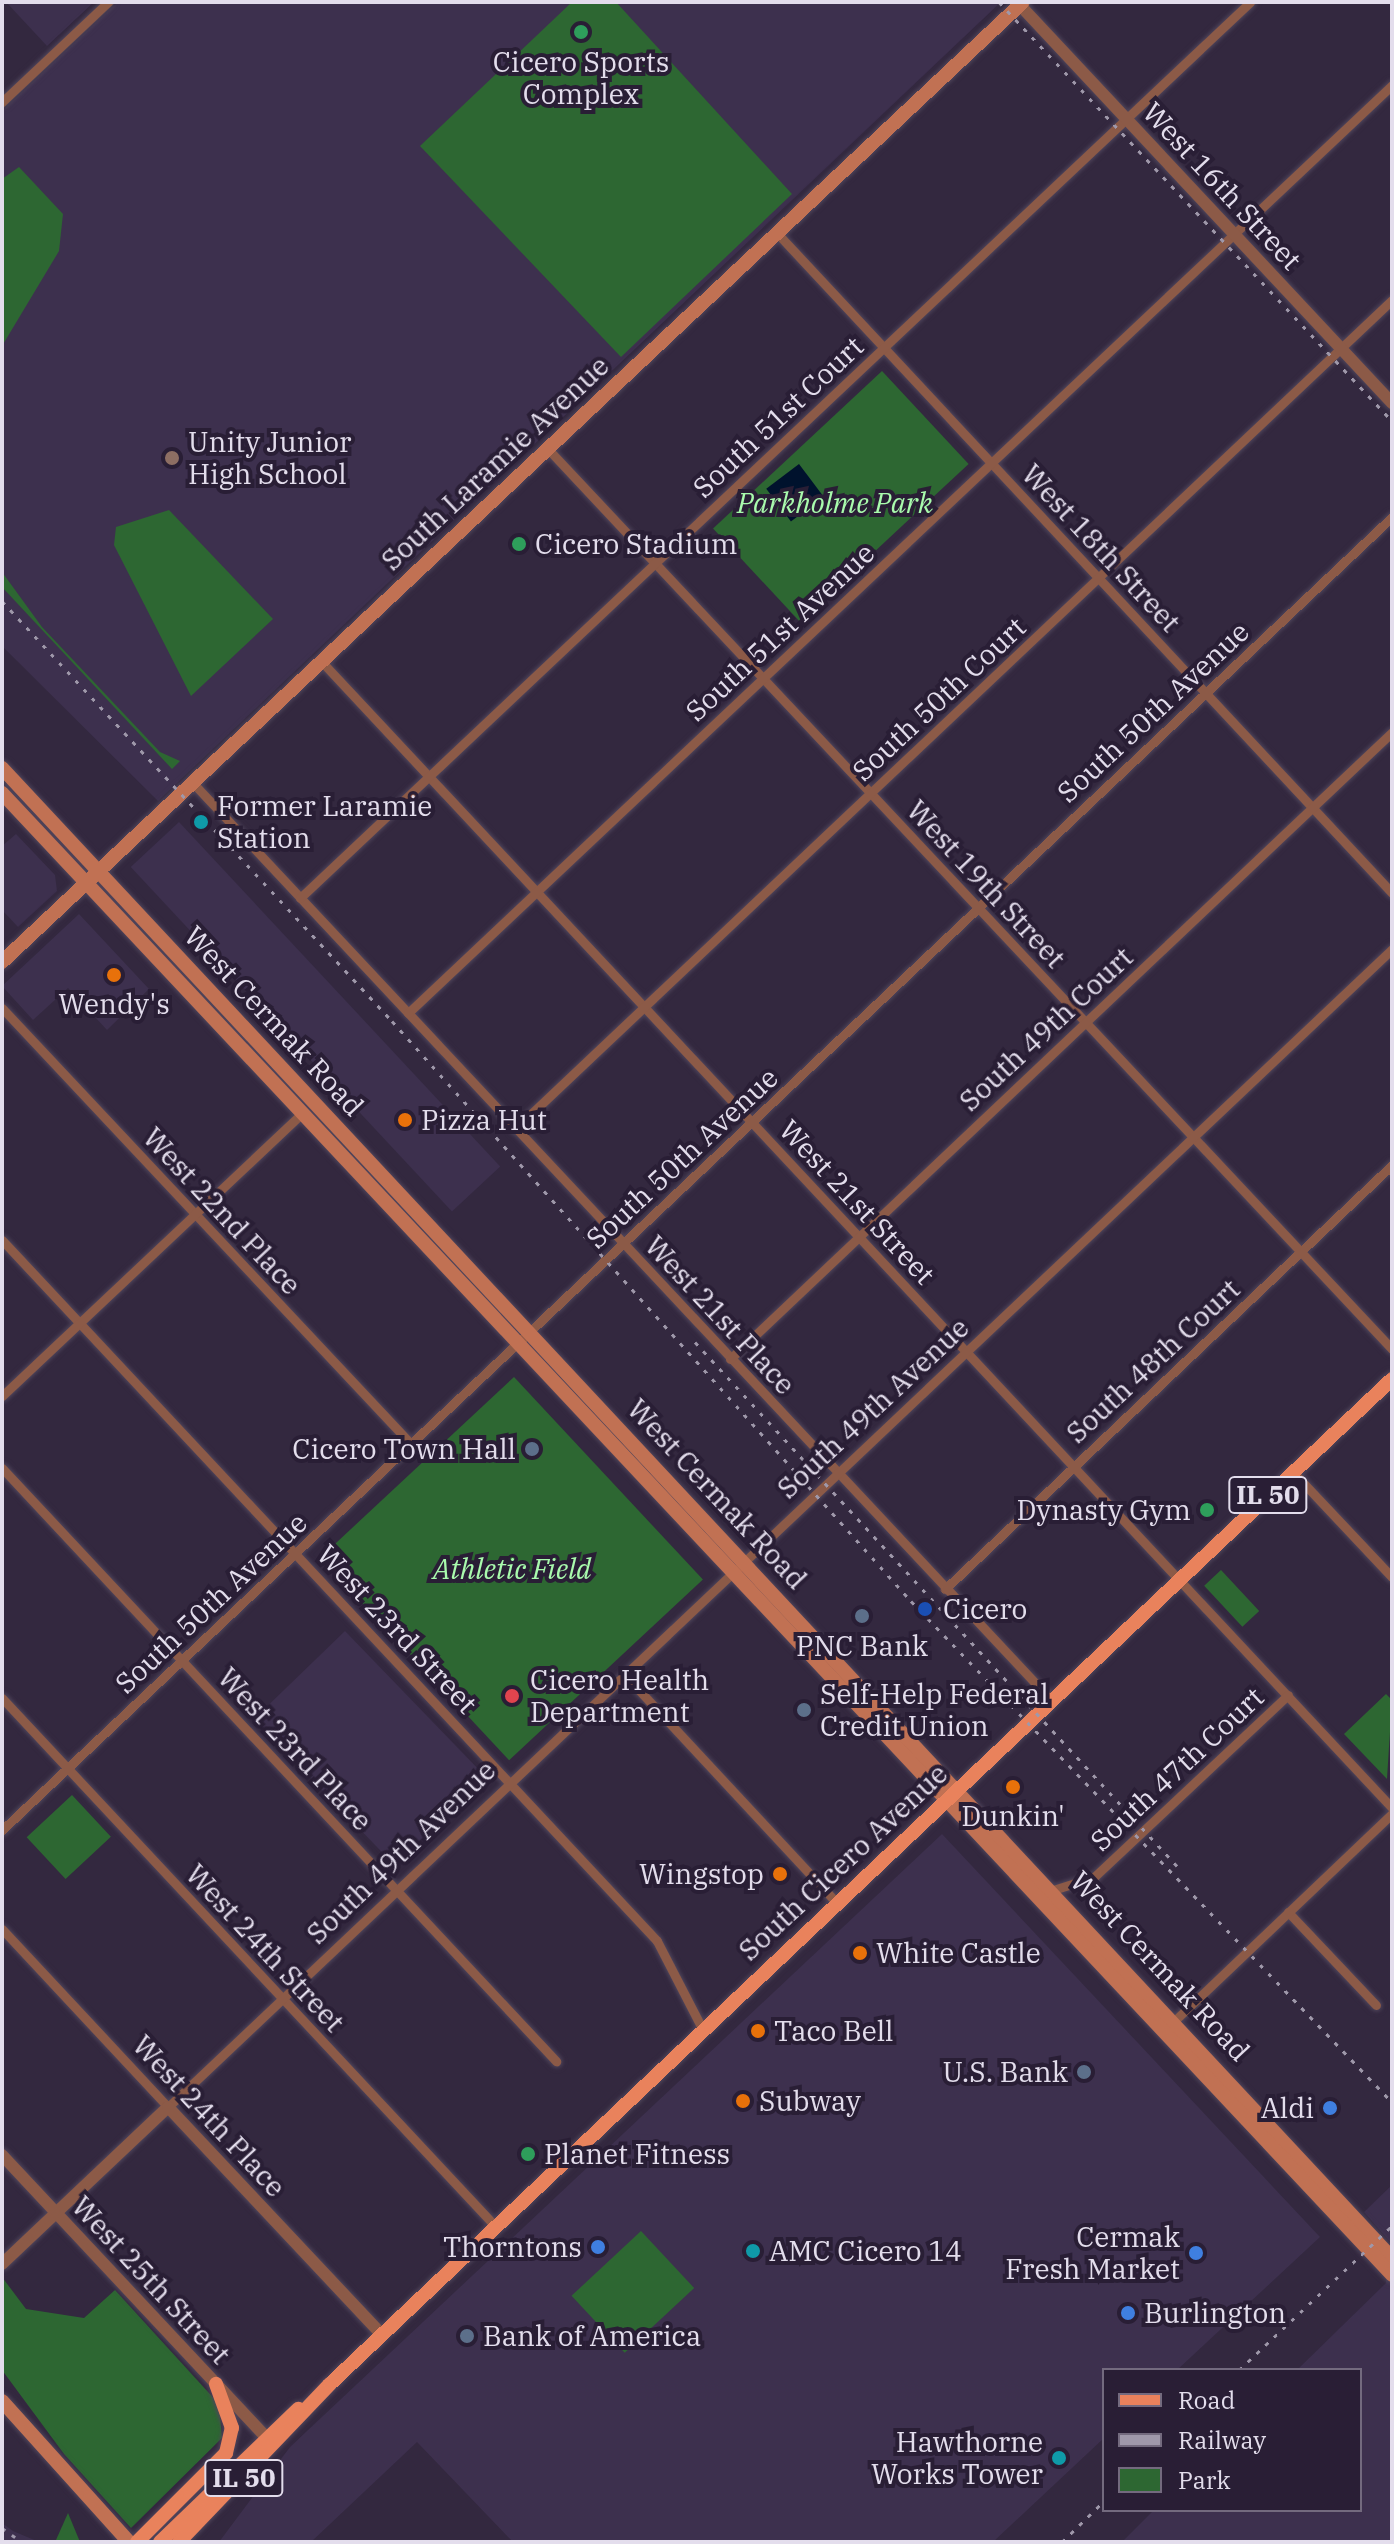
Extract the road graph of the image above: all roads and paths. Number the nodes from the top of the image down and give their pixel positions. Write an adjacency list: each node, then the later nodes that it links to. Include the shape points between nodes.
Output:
1 (108, 2): 5 (street)
2 (1250, 2): 6 (street, South 51st Court)
3 (1020, 3): 6 (street, West 16th Street); 7 (main road, South Laramie Avenue)
4 (1392, 85): 8 (street, South 51st Avenue)
5 (2, 102)
6 (1126, 119): 8 (street, West 16th Street); 10 (street, South 51st Court)
7 (777, 233): 10 (street, West 18th Street); 13 (main road, South Laramie Avenue)
8 (1234, 234): 11 (street, West 16th Street); 14 (street, South 51st Avenue)
9 (1392, 300): 11 (street, South 50th Court)
10 (884, 348): 14 (street, West 18th Street); 16 (street, South 51st Court)
11 (1341, 349): 12 (street, West 16th Street); 17 (street, South 50th Court)
12 (1392, 403)
13 (548, 449): 16 (street, West 19th Street); 18 (main road, South Laramie Avenue)
14 (991, 463): 17 (street, West 18th Street); 19 (street, South 51st Avenue)
15 (1392, 517): 20 (street, South 50th Avenue)
16 (655, 563): 19 (street, West 19th Street); 23 (street, South 51st Court)
17 (1098, 578): 20 (street, West 18th Street); 26 (street, South 50th Court)
18 (322, 662): 23 (street, West 21st Street); 24 (main road, South Laramie Avenue)
19 (763, 678): 26 (street, West 19th Street); 30 (street, South 51st Avenue)
20 (1206, 693): 27 (street, West 18th Street); 33 (street, South 50th Avenue)
21 (1392, 732): 27 (street, South 49th Court)
22 (2, 768): 28 (main road, West Cermak Road)
23 (429, 776): 30 (street, West 21st Street); 32 (street, South 51st Court)
24 (193, 783): 28 (main road, South Laramie Avenue); 32 (street, West 21st Place)
25 (2, 793): 29 (main road, West Cermak Road)
26 (870, 793): 33 (street, West 19th Street); 36 (street, South 50th Court)
27 (1312, 807): 31 (street, West 18th Street); 39 (street, South 49th Court)
28 (99, 871): 29 (main road, South Laramie Avenue); 40 (main road, West Cermak Road)
29 (86, 883): 35 (main road, South Laramie Avenue); 41 (main road, West Cermak Road)
30 (536, 892): 36 (street, West 21st Street); 38 (street, South 51st Avenue)
31 (1392, 893)
32 (300, 898): 38 (street, West 21st Place)
33 (978, 908): 39 (street, West 19th Street); 42 (street, South 50th Avenue)
34 (1392, 949): 44 (street, South 49th Avenue)
35 (2, 962)
36 (644, 1007): 42 (street, West 21st Street); 43 (street, South 50th Court)
37 (2, 1008): 46 (street, West 22nd Place)
38 (408, 1013): 43 (street, West 21st Place)
39 (1085, 1022): 44 (street, West 19th Street); 47 (street, South 49th Court)
40 (315, 1101): 41 (street); 52 (main road, West Cermak Road)
41 (301, 1114): 46 (street); 53 (main road, West Cermak Road)
42 (752, 1122): 47 (street, West 21st Street); 49 (street, South 50th Avenue)
43 (515, 1129): 49 (street, West 21st Place)
44 (1193, 1138): 50 (street, West 19th Street); 55 (street, South 49th Avenue)
45 (1392, 1165): 50 (street, South 48th Court)
46 (195, 1214): 51 (street); 59 (street, West 22nd Place)
47 (859, 1236): 55 (street, West 21st Street); 56 (street, South 49th Court)
48 (2, 1240): 51 (street, West 23rd Street)
49 (623, 1244): 52 (street, South 50th Avenue); 56 (street, West 21st Place)
50 (1301, 1252): 54 (street, West 19th Street); 60 (street, South 48th Court)
51 (79, 1323): 58 (street); 64 (street, West 23rd Street)
52 (530, 1332): 53 (street, South 50th Avenue); 65 (main road, West Cermak Road)
53 (517, 1344): 59 (street, South 50th Avenue); 66 (main road, West Cermak Road)
54 (1392, 1349)
55 (968, 1352): 60 (street, West 21st Street); 63 (street, South 49th Avenue)
56 (730, 1359): 63 (street, West 21st Place)
57 (1392, 1379): 62 (main road, South Cicero Avenue / IL 50)
58 (2, 1396)
59 (411, 1444): 64 (street, South 50th Avenue)
60 (1075, 1466): 68 (street, West 21st Street); 69 (street, South 48th Court)
61 (2, 1468): 70 (street, West 23rd Place)
62 (1293, 1472): 67 (street); 68 (main road, South Cicero Avenue / IL 50)
63 (838, 1474): 65 (street, South 49th Avenue); 69 (street, West 21st Place)
64 (295, 1553): 70 (street, South 50th Avenue); 76 (street, West 23rd Street)
65 (745, 1562): 66 (street, South 49th Avenue); 77 (main road, West Cermak Road)
66 (732, 1575): 71 (street, South 49th Avenue); 78 (main road, West Cermak Road)
67 (1392, 1577)
68 (1180, 1579): 72 (street, West 21st Street); 74 (main road, South Cicero Avenue / IL 50)
69 (945, 1589): 74 (street, West 21st Place)
70 (182, 1660): 75 (street, South 50th Avenue); 82 (street, West 23rd Place)
71 (625, 1675): 76 (street, South 49th Avenue); 84 (street)
72 (1288, 1695): 79 (street, West 21st Street); 83 (street, South 47th Court, via 1094,1877)
73 (2, 1698): 75 (street, West 24th Street)
74 (1051, 1700): 77 (main road, South Cicero Avenue / IL 50)
75 (68, 1768): 81 (street, South 50th Avenue); 87 (street, West 24th Street)
76 (510, 1782): 82 (street, South 49th Avenue); 90 (street, West 23rd Street, via 666,1957)
77 (958, 1789): 78 (main road, South Cicero Avenue / IL 50); 83 (main road, West Cermak Road)
78 (945, 1802): 84 (main road, South Cicero Avenue / IL 50); 91 (main road, West Cermak Road)
79 (1392, 1808)
80 (1392, 1814): 85 (street)
81 (2, 1830)
82 (396, 1890): 87 (street, South 49th Avenue); 92 (street, West 23rd Place)
83 (1053, 1890): 89 (main road, West Cermak Road)
84 (837, 1903): 90 (main road, South Cicero Avenue / IL 50)
85 (1288, 1912): 88 (street); 89 (street)
86 (2, 1929): 93 (street, West 24th Place)
87 (282, 1998): 93 (street, South 49th Avenue); 96 (street, West 24th Street)
88 (1376, 2005)
89 (1174, 2020): 91 (street); 97 (main road, West Cermak Road)
90 (703, 2030): 96 (main road, South Cicero Avenue / IL 50)
91 (1161, 2033): 99 (main road, West Cermak Road)
92 (556, 2061)
93 (168, 2107): 95 (street, South 49th Avenue); 100 (street, West 24th Place)
94 (2, 2155): 95 (street, West 25th Street)
95 (56, 2212): 98 (street, South 49th Avenue); 101 (street, West 25th Street)
96 (496, 2227): 100 (main road, South Cicero Avenue / IL 50)
97 (1392, 2258)
98 (2, 2264)
99 (1392, 2275)
100 (382, 2335): 102 (main road, South Cicero Avenue / IL 50)
101 (216, 2384): 104 (street, West 25th Street); 105 (main road, via 230,2412 231,2441)
102 (330, 2384): 104 (main road, South Cicero Avenue / IL 50); 109 (main road, South Cicero Avenue / IL 50)
103 (2, 2401): 106 (main road)
104 (266, 2437): 105 (main road); 108 (main road, South Cicero Avenue / IL 50)
105 (193, 2489): 107 (main road)
106 (125, 2539)
107 (137, 2542)
108 (160, 2542)
109 (179, 2542)

